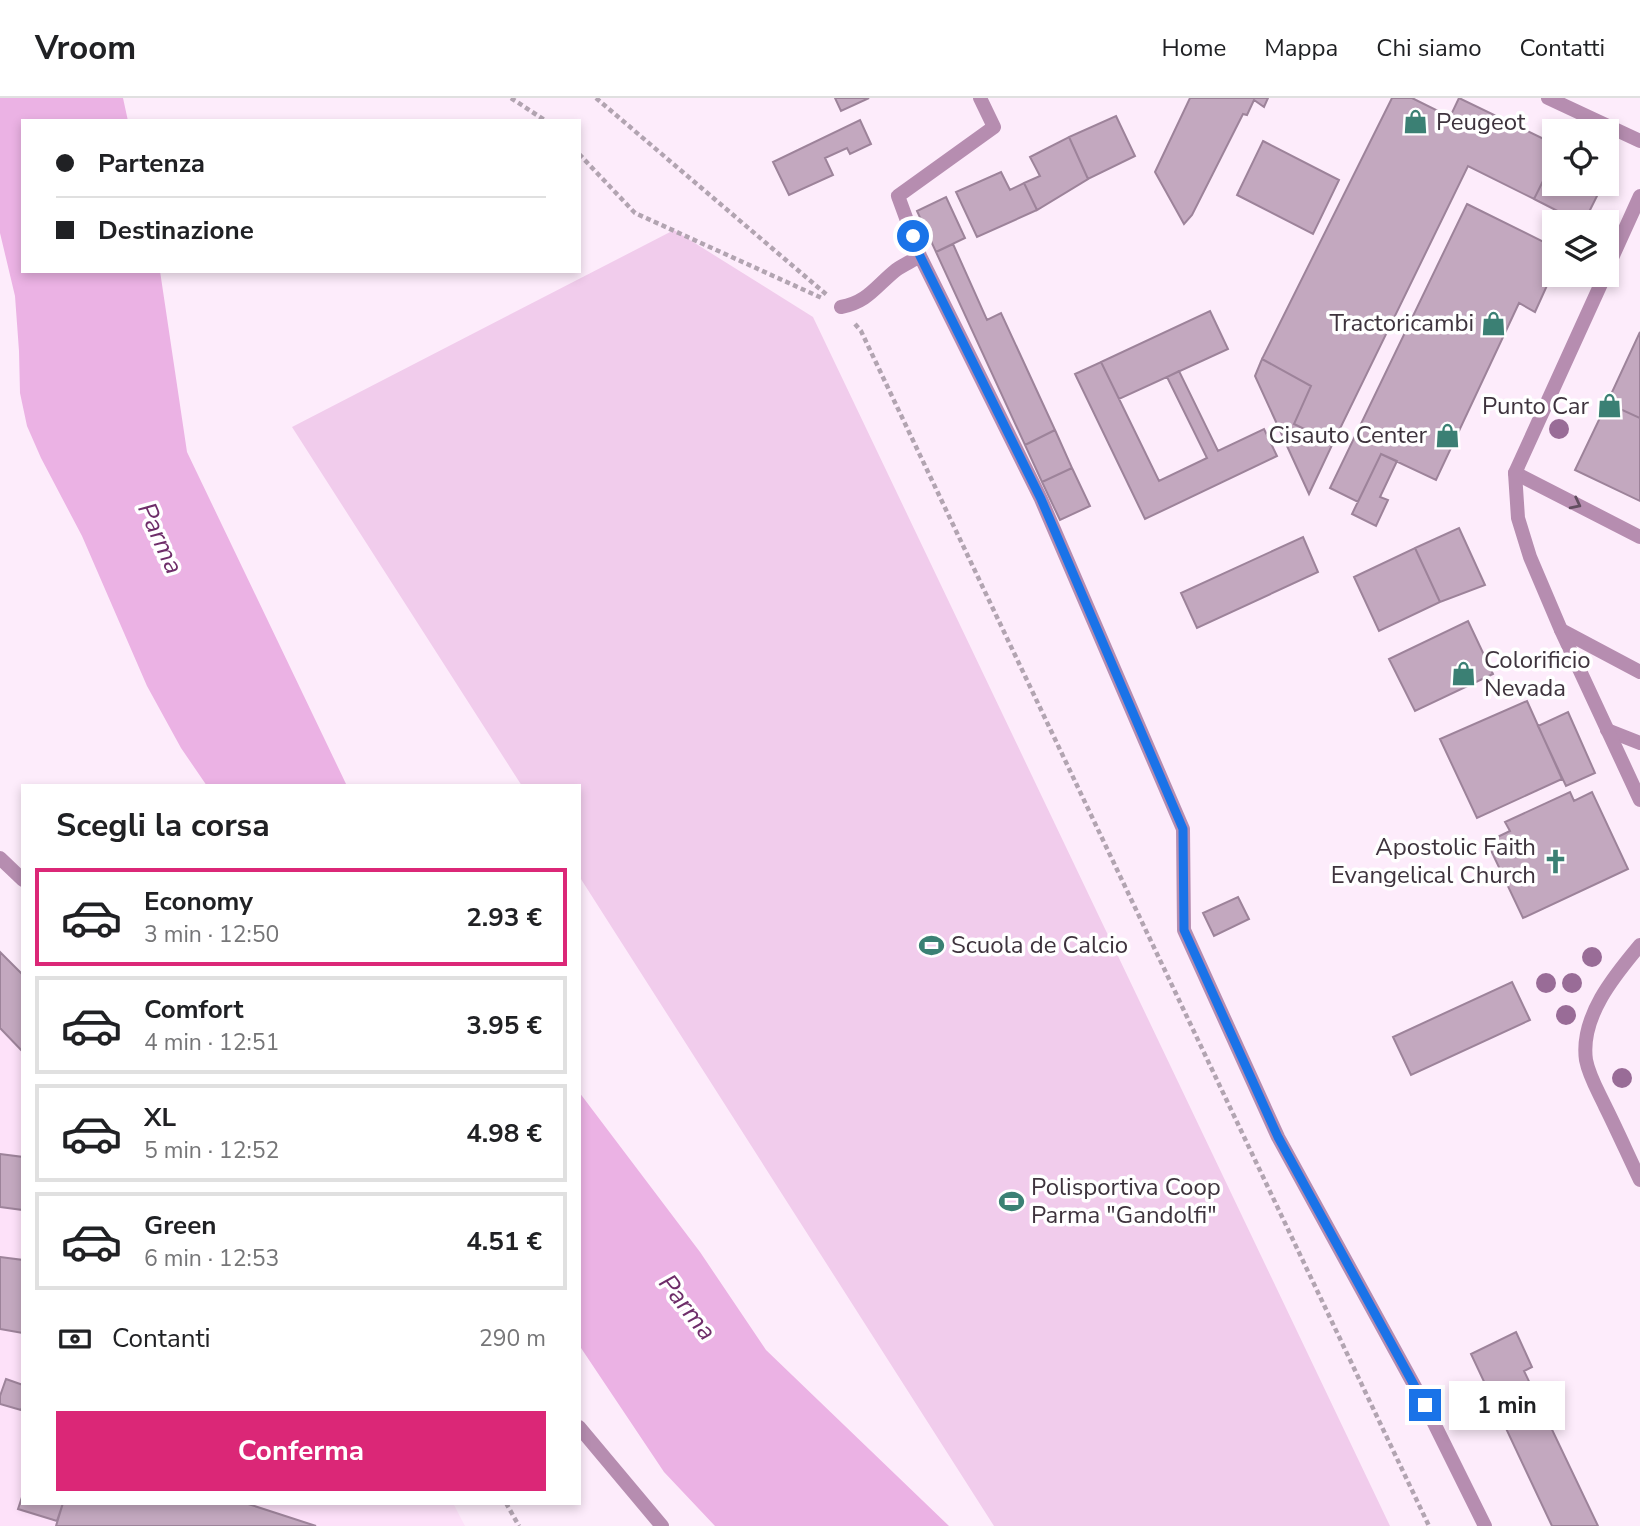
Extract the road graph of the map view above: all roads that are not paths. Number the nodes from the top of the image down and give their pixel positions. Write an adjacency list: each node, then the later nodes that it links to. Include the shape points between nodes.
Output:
1 (980, 98): 6 (street, via 993,127 898,195)
2 (1548, 98): 3 (street)
3 (1640, 141)
4 (1640, 196): 5 (street)
5 (1619, 244)
6 (920, 256): 8 (street, via 861,301); 22 (street, via 1041,499 1183,829 1184,930 1278,1137)
7 (1600, 287): 9 (street)
8 (841, 307)
9 (1515, 473): 10 (street, one-way to 10); 11 (street, via 1518,518)
10 (1640, 537)
11 (1561, 630): 12 (street); 13 (street)
12 (1640, 672)
13 (1607, 730): 14 (street); 15 (street)
14 (1640, 743)
15 (1640, 800)
16 (0, 858): 17 (street)
17 (21, 878)
18 (1640, 945): 19 (street, via 1613,978 1596,1009 1586,1054 1591,1078)
19 (1640, 1180)
20 (581, 1429): 21 (street)
21 (662, 1526)
22 (1486, 1526)

